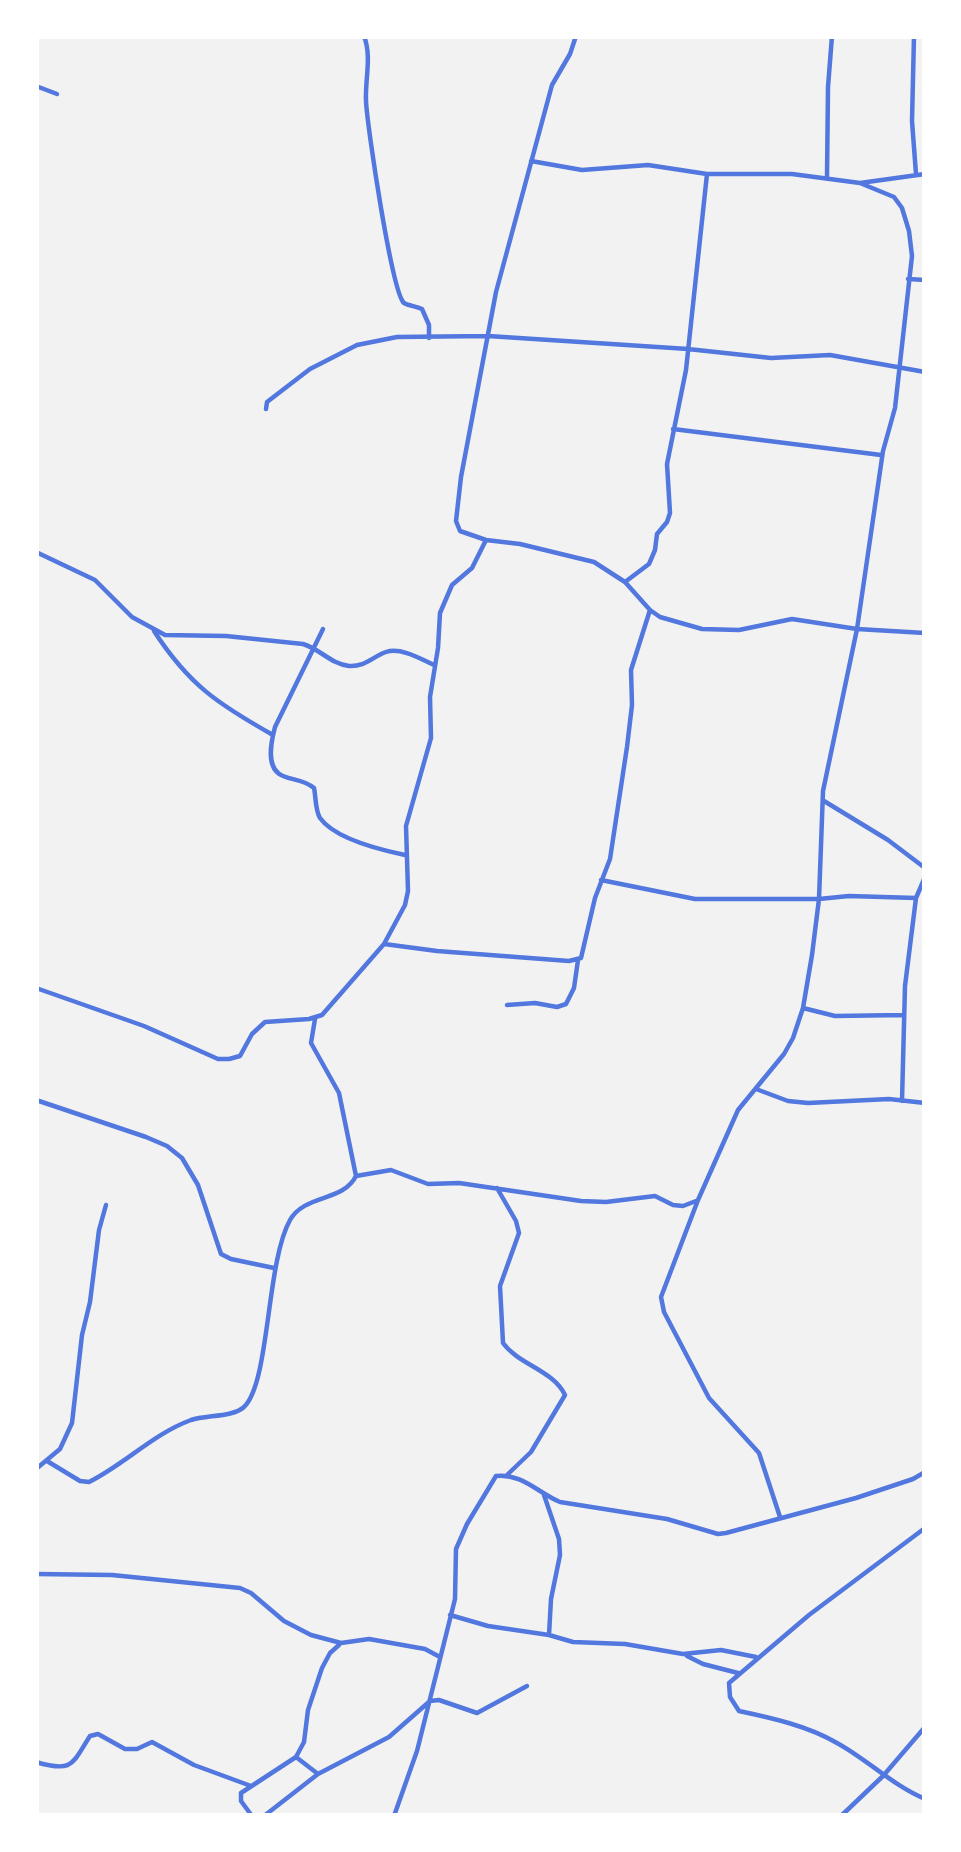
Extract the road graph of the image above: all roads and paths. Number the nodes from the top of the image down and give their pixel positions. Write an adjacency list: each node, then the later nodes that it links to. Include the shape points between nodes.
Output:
1 (364, 36): 17 (street, via 391,270 404,303 422,309)
2 (576, 36): 7 (street)
3 (832, 36): 10 (street)
4 (914, 36): 9 (street, via 912,121)
5 (36, 86): 6 (street)
6 (56, 94)
7 (530, 161): 8 (street); 16 (street)
8 (707, 174): 10 (street); 18 (street)
9 (921, 175): 11 (street)
10 (827, 177): 12 (street)
11 (893, 179): 12 (street); 13 (street)
12 (860, 183): 13 (street)
13 (894, 197): 14 (street, via 909,231)
14 (908, 279): 15 (street); 19 (street)
15 (925, 280)
16 (488, 336): 17 (street); 18 (street); 24 (street, via 456,520 463,533)
17 (429, 338): 21 (street, via 357,345 310,369)
18 (688, 349): 19 (street); 22 (street)
19 (898, 368): 20 (street); 23 (street)
20 (925, 372)
21 (266, 409)
22 (673, 429): 23 (street); 26 (street, via 668,521 649,564)
23 (882, 455): 29 (street)
24 (486, 540): 26 (street, via 579,556); 33 (street, via 445,598)
25 (36, 552): 30 (street, via 95,580)
26 (626, 582): 27 (street)
27 (650, 610): 29 (street, via 702,628 792,620); 39 (street, via 632,660 616,828)
28 (323, 629): 32 (street)
29 (857, 629): 31 (street); 35 (street)
30 (154, 631): 32 (street); 34 (street, via 218,704)
31 (925, 633)
32 (315, 647): 33 (street, via 346,665 394,651); 34 (street)
33 (434, 665): 36 (street, via 431,738 407,817)
34 (273, 735): 36 (street, via 273,768 314,788 326,823)
35 (824, 801): 37 (street); 41 (street)
36 (405, 855): 42 (street, via 407,899)
37 (925, 868)
38 (925, 877): 40 (street)
39 (601, 880): 41 (street, via 695,899); 43 (street)
40 (916, 898): 41 (street); 47 (street)
41 (819, 899): 46 (street)
42 (384, 944): 43 (street); 48 (street)
43 (578, 960): 45 (street, via 562,1006)
44 (36, 988): 48 (street, via 218,1058 240,1056 265,1022)
45 (507, 1005)
46 (803, 1008): 47 (street); 49 (street, via 784,1054)
47 (904, 1015): 51 (street)
48 (316, 1018): 53 (street, via 311,1043 339,1093)
49 (756, 1089): 51 (street, via 808,1103); 55 (street)
50 (36, 1100): 57 (street, via 167,1146 192,1171 221,1254)
51 (902, 1101): 52 (street)
52 (925, 1102)
53 (356, 1176): 54 (street, via 391,1170 423,1183); 57 (street, via 345,1190 295,1213)
54 (497, 1188): 55 (street, via 595,1202); 61 (street, via 519,1233 499,1295 504,1346 565,1395)
55 (698, 1200): 63 (street, via 662,1290 664,1312 709,1398 759,1454)
56 (106, 1205): 58 (street, via 72,1423)
57 (274, 1268): 58 (street, via 263,1352 242,1409 190,1420 89,1482)
58 (46, 1461): 59 (street)
59 (36, 1469)
60 (925, 1472): 63 (street)
61 (507, 1475): 62 (street); 66 (street, via 494,1478 459,1539)
62 (544, 1495): 63 (street, via 718,1534); 67 (street, via 560,1555)
63 (780, 1517)
64 (925, 1528): 70 (street)
65 (36, 1574): 68 (street, via 240,1588 301,1631)
66 (450, 1615): 67 (street); 71 (street)
67 (549, 1634): 69 (street)
68 (343, 1643): 71 (street, via 369,1639); 76 (street, via 322,1668)
69 (683, 1654): 70 (street); 72 (street)
70 (758, 1657): 72 (street)
71 (440, 1658): 74 (street)
72 (738, 1673): 79 (street, via 729,1683 739,1711 828,1738)
73 (527, 1686): 74 (street, via 476,1713)
74 (430, 1701): 78 (street, via 388,1737); 84 (street)
75 (925, 1727): 79 (street)
76 (296, 1757): 78 (street); 80 (street)
77 (36, 1762): 80 (street, via 66,1766 98,1734 125,1749 152,1742)
78 (318, 1774): 83 (street)
79 (883, 1776): 81 (street); 85 (street)
80 (251, 1786): 82 (street, via 240,1799)
81 (925, 1798)
82 (252, 1816)
83 (265, 1816)
84 (394, 1816)
85 (841, 1816)

